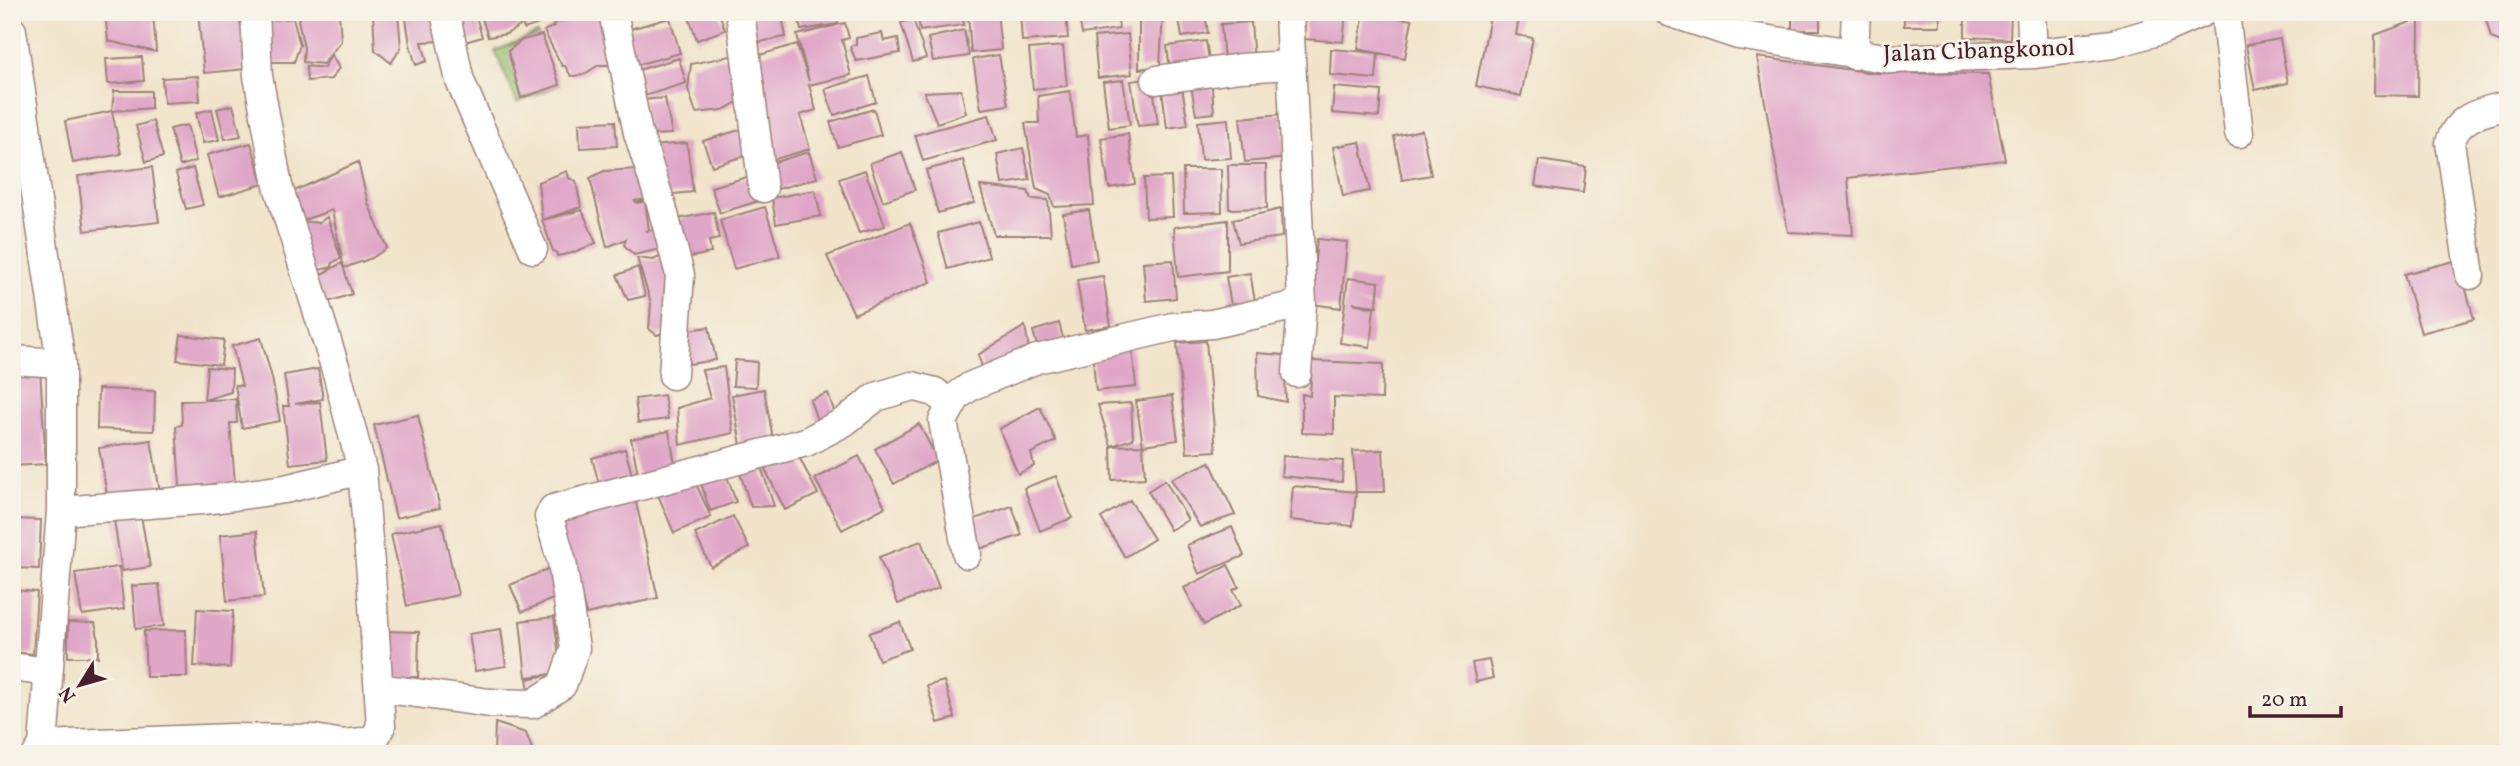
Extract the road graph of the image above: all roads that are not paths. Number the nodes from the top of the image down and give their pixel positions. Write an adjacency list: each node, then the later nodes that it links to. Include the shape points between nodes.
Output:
1 (255, 12): 27 (street, via 258,76 278,186 337,373)
2 (445, 12): 19 (street, via 460,81)
3 (613, 12): 25 (street, via 638,133 680,275)
4 (740, 12): 18 (street)
5 (1289, 12): 14 (street)
6 (1669, 12): 13 (street, Jalan Cibangkonol, via 1738,35)
7 (1856, 12): 13 (street)
8 (2031, 12): 12 (street)
9 (2203, 12): 12 (street, Jalan Cibangkonol, via 2113,44)
10 (2225, 12): 17 (street)
11 (12, 31): 23 (street)
12 (2033, 54): 13 (street, Jalan Cibangkonol, via 1891,59)
13 (1854, 55)
14 (1291, 65): 15 (street); 21 (street)
15 (1156, 80)
16 (2508, 105): 20 (street, via 2461,122 2450,143)
17 (2239, 133)
18 (763, 188)
19 (533, 249)
20 (2470, 275)
21 (1302, 304): 24 (street); 26 (street, via 1212,324 1173,327 1037,359 971,386)
22 (12, 360): 23 (street)
23 (61, 362): 28 (street)
24 (1297, 373)
25 (673, 374)
26 (950, 405): 29 (street, via 943,421); 32 (street, via 934,392 912,386 876,397 844,422 806,442 553,509 549,517 562,562 575,648 562,685 533,704)
27 (362, 470): 28 (street, via 285,489 213,499); 32 (street)
28 (61, 511): 31 (street)
29 (967, 554)
30 (12, 667): 31 (street)
31 (48, 672): 33 (street)
32 (379, 688): 33 (street, via 381,726 375,738 363,742 232,738)
33 (40, 749)

